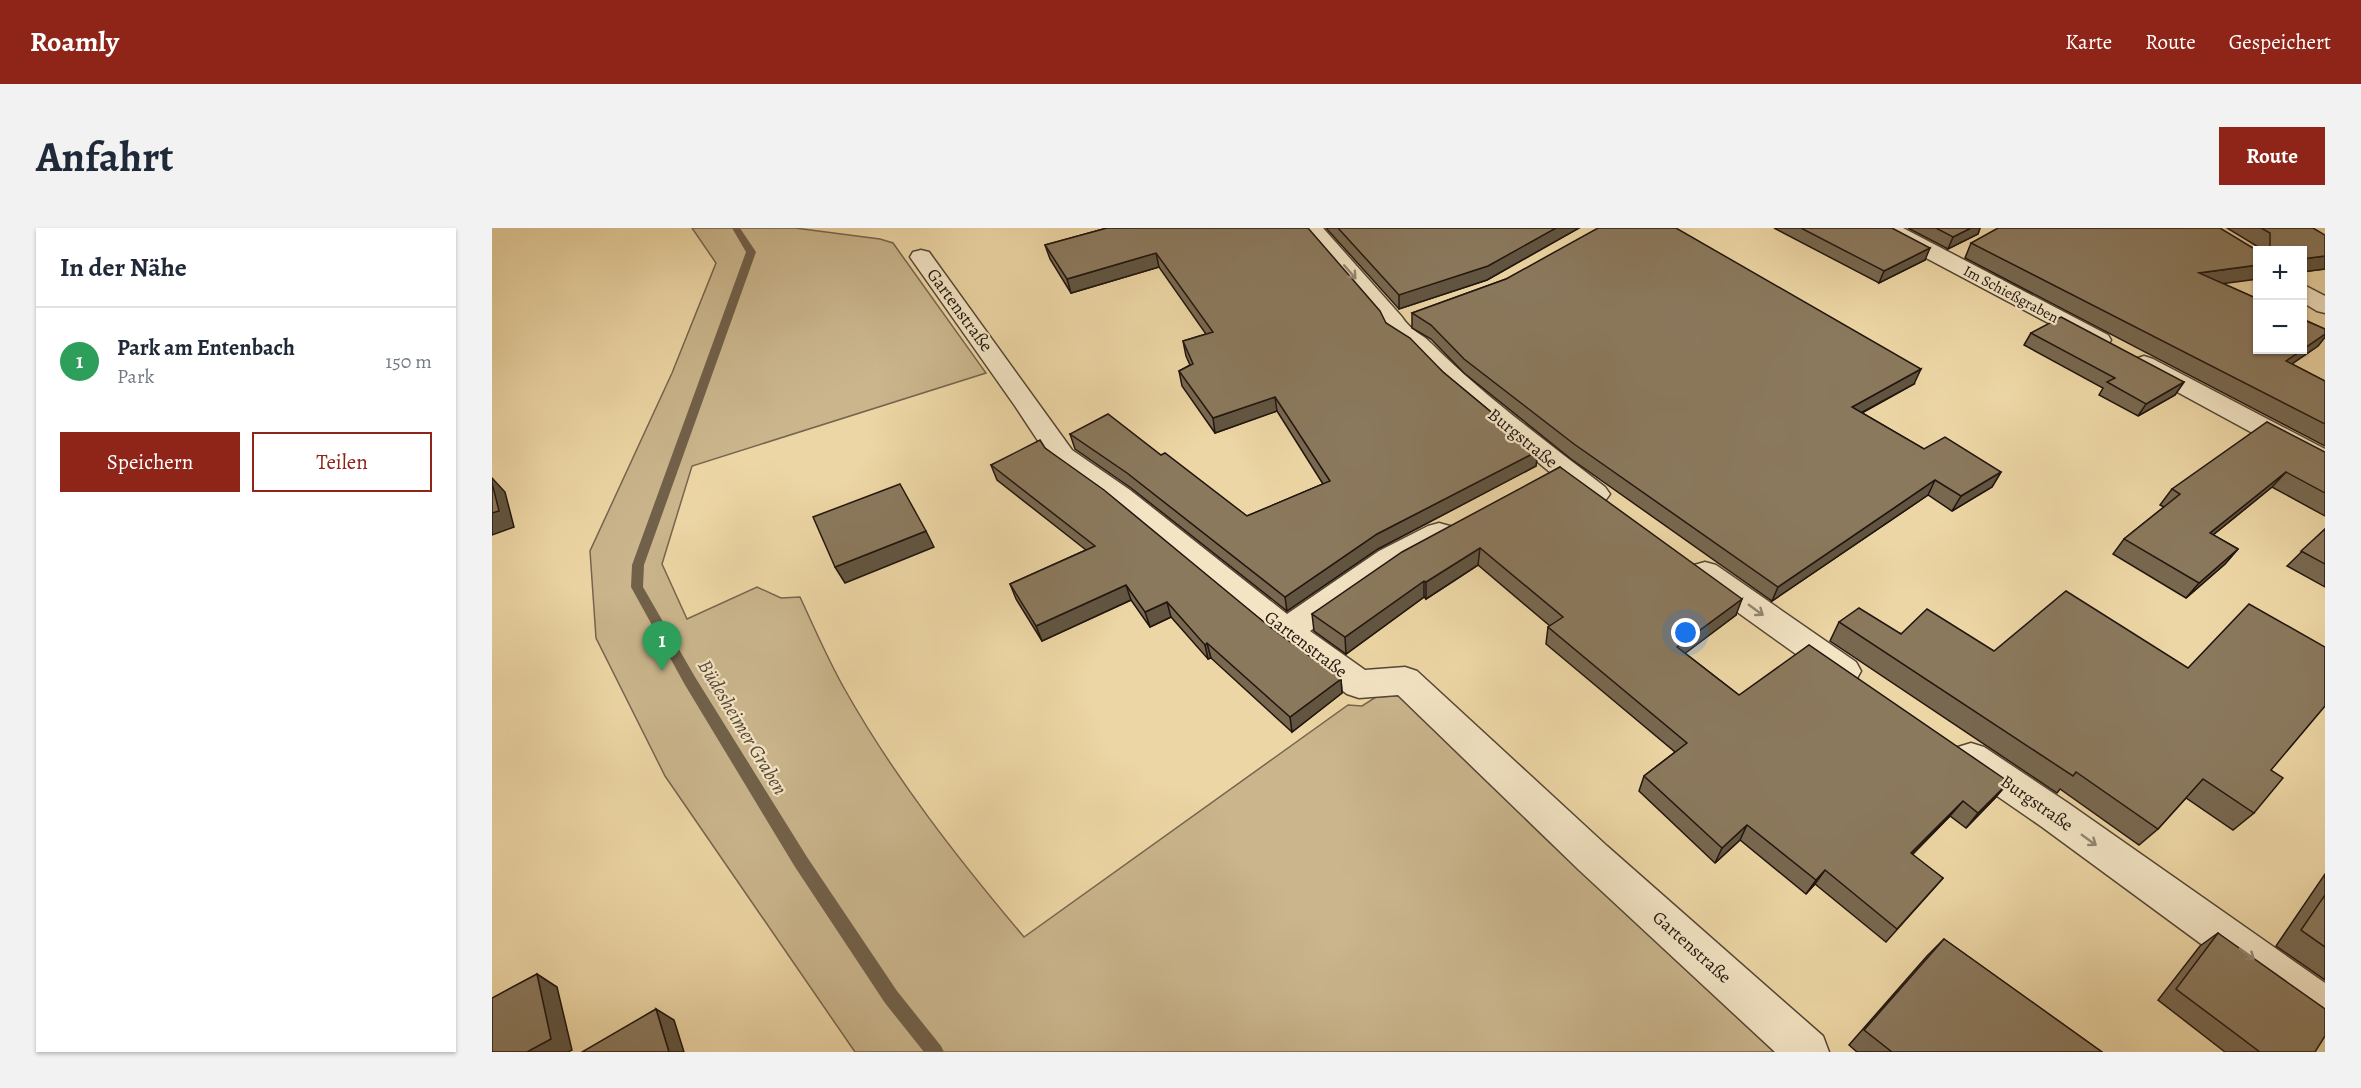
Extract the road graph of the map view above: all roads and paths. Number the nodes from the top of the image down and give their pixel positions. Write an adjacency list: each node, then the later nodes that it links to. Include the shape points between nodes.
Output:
1 (1311, 228): 7 (street, Burgstraße, one-way to 7, via 1403,318 1397,331 1420,346 1550,474)
2 (1887, 228): 6 (street, Im Schießgraben)
3 (921, 257): 10 (street, Gartenstraße, via 1062,456 1120,497)
4 (2307, 294): 5 (street)
5 (2325, 306)
6 (2325, 461)
7 (1622, 513)
8 (1460, 522): 10 (street, via 1390,559)
9 (1679, 554): 11 (street, one-way to 11)
10 (1286, 631): 14 (street, Gartenstraße, via 1359,684 1405,681)
11 (1871, 689)
12 (1948, 742): 13 (street, Burgstraße, one-way to 13)
13 (2325, 1009)
14 (1807, 1052)

